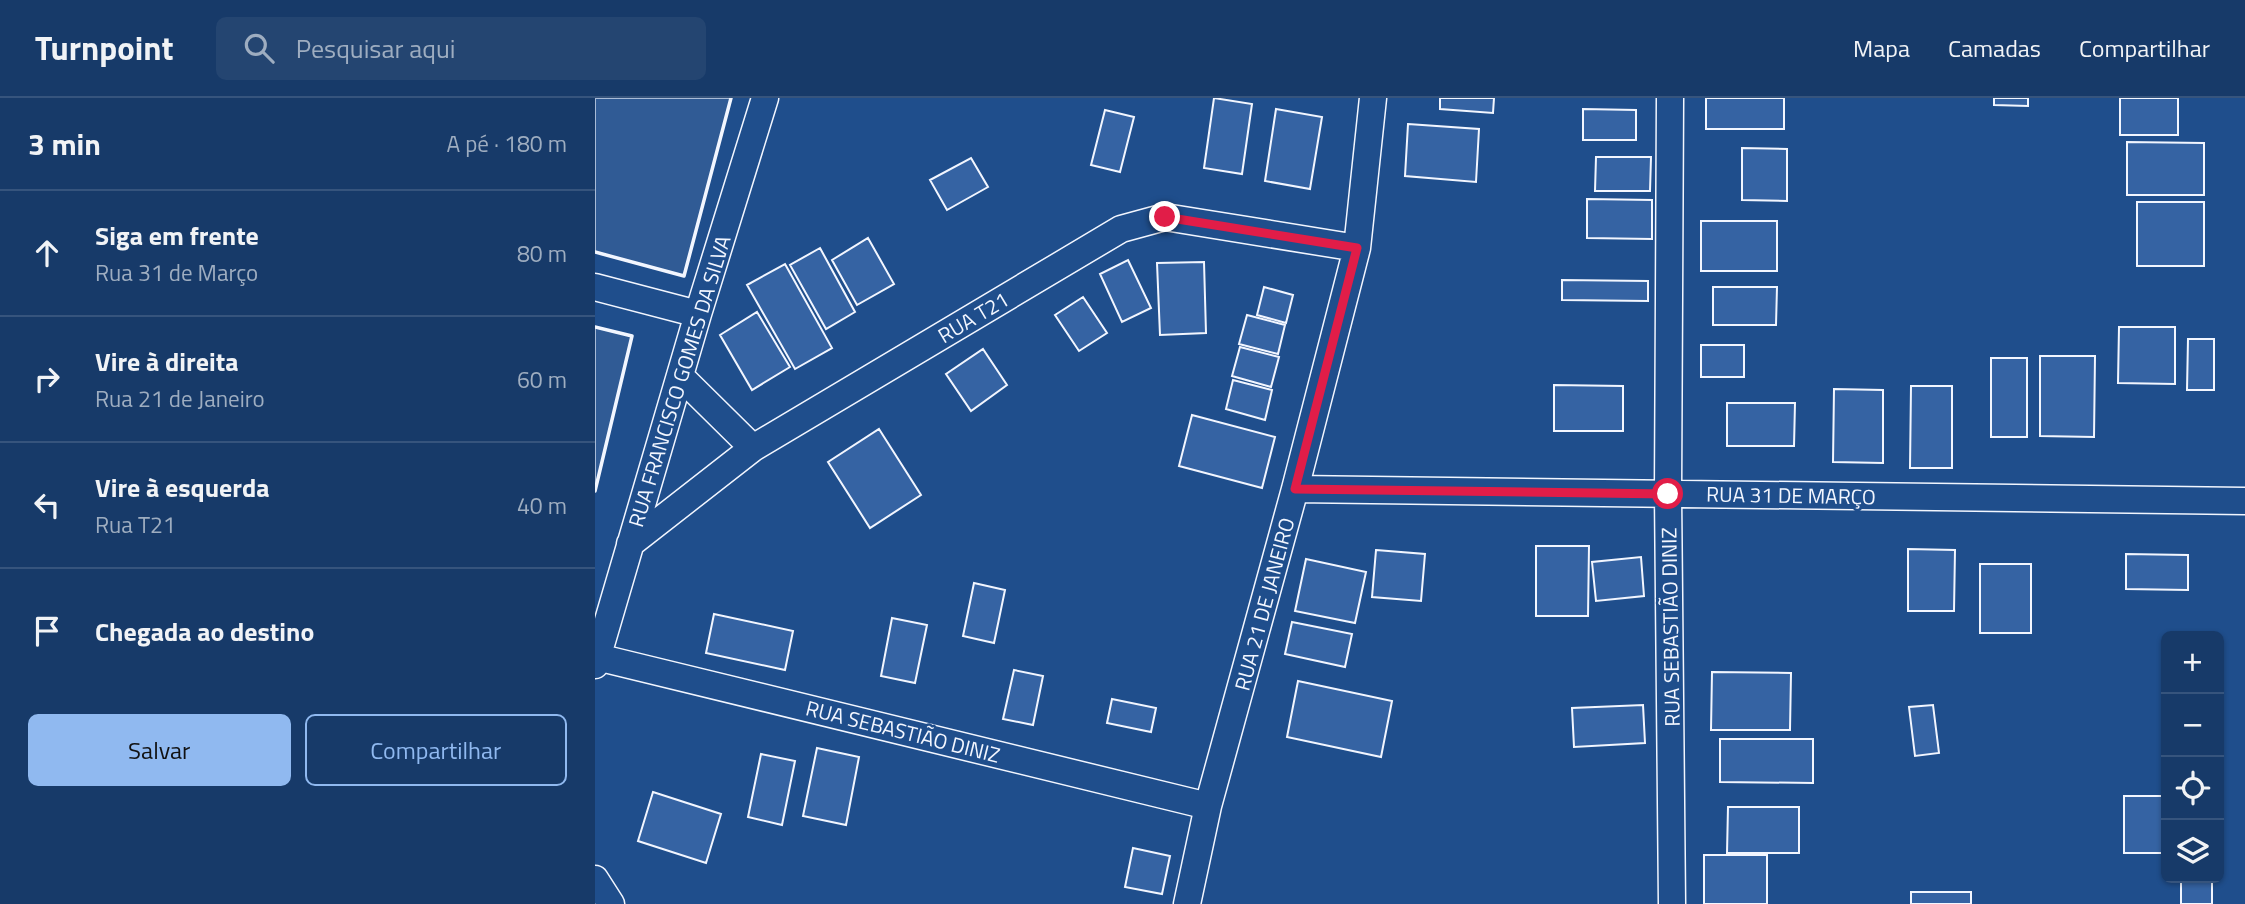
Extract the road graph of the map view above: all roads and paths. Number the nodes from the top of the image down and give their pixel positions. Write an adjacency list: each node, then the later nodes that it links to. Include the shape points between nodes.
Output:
1 (765, 98): 6 (street, RUA FRANCISCO GOMES DA SILVA)
2 (1373, 98): 4 (street, RUA 21 DE JANEIRO)
3 (1670, 98): 10 (street, RUA SEBASTIÃO DINIZ)
4 (1357, 248): 8 (street, RUA T21, via 1165,217 1121,229); 9 (street, RUA 21 DE JANEIRO)
5 (595, 287): 6 (street)
6 (698, 314): 7 (street, RUA FRANCISCO GOMES DA SILVA)
7 (680, 376): 8 (street); 12 (street, RUA FRANCISCO GOMES DA SILVA)
8 (753, 448): 12 (street, RUA T21)
9 (1295, 489): 10 (street, RUA 31 DE MARÇO); 14 (street, RUA 21 DE JANEIRO)
10 (1668, 494): 11 (street, RUA 31 DE MARÇO); 18 (street, RUA SEBASTIÃO DINIZ)
11 (2245, 501)
12 (630, 544): 13 (street, RUA FRANCISCO GOMES DA SILVA)
13 (596, 661): 14 (street, RUA SEBASTIÃO DINIZ)
14 (1208, 806): 17 (street, RUA 21 DE JANEIRO)
15 (595, 879): 16 (street)
16 (611, 904)
17 (1187, 904)
18 (1672, 904)

